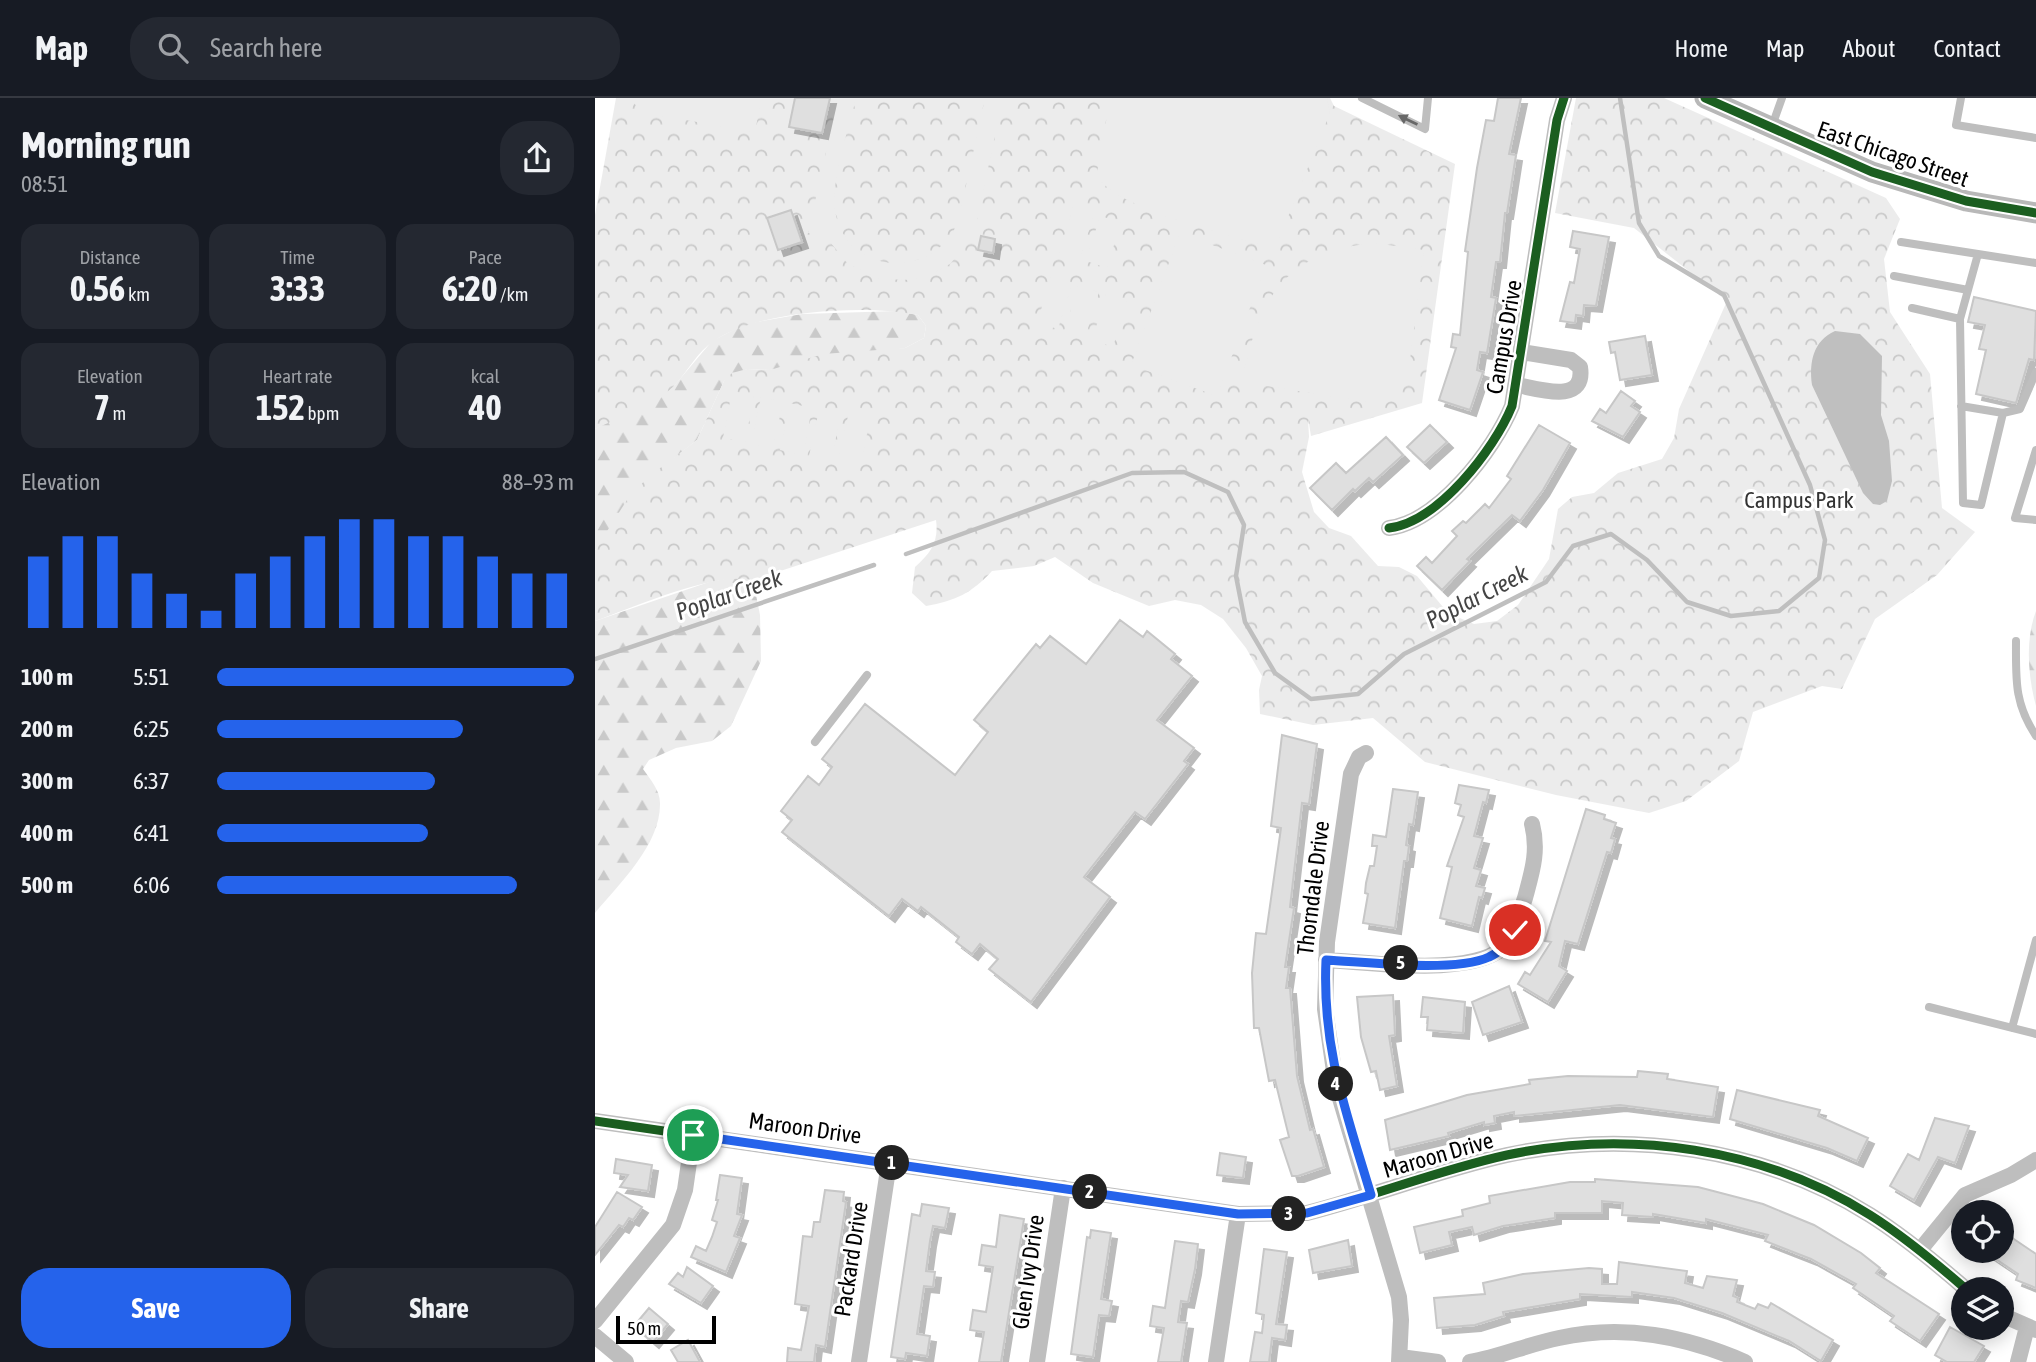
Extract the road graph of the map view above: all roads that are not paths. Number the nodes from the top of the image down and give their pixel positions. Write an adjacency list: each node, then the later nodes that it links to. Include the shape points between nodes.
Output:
1 (1362, 98): 2 (lane, one-way to 1, via 1425,129)
2 (1428, 98)
3 (1564, 98): 17 (street, Campus Drive)
4 (1705, 98): 7 (main road, East Chicago Street)
5 (1782, 98): 7 (lane)
6 (1961, 98): 8 (lane, via 1956,125)
7 (1770, 129): 9 (main road, East Chicago Street, via 1872,172 1966,201)
8 (2036, 138)
9 (2036, 213)
10 (1901, 242): 11 (lane)
11 (1978, 254): 12 (lane); 14 (lane)
12 (2036, 263)
13 (1894, 276): 14 (lane)
14 (1968, 290): 16 (lane)
15 (1912, 309): 16 (lane)
16 (1960, 319): 20 (lane)
17 (1522, 352): 19 (street, Campus Drive); 19 (street, via 1571,360 1582,376 1569,391)
18 (2036, 372): 21 (lane, via 2020,409)
19 (1517, 385): 24 (street, Campus Drive, via 1504,425 1485,457 1421,516)
20 (1961, 407): 21 (lane); 21 (lane, via 1963,503 1981,505)
21 (2003, 413)
22 (2036, 450): 23 (lane, via 2015,518)
23 (2036, 520)
24 (1389, 528)
25 (2016, 641): 27 (lane, via 2015,692)
26 (867, 675): 28 (lane)
27 (2036, 736)
28 (815, 742)
29 (1366, 753): 32 (street, Thorndale Drive, via 1351,774)
30 (1532, 824): 32 (street, via 1537,848 1515,930 1489,958 1450,965)
31 (2036, 940): 34 (lane)
32 (1326, 960): 41 (street, Thorndale Drive, via 1330,1056)
33 (1929, 1007): 34 (lane)
34 (2013, 1028): 35 (lane)
35 (2036, 1034)
36 (595, 1121): 37 (street, Maroon Drive)
37 (693, 1135): 39 (street, Maroon Drive); 46 (street, via 685,1190 673,1225)
38 (2036, 1160): 43 (street, via 1965,1195)
39 (889, 1163): 40 (street, Maroon Drive); 51 (street, Packard Drive)
40 (1063, 1188): 42 (street, Maroon Drive); 52 (street, Glen Ivy Drive)
41 (1371, 1195): 42 (street, Maroon Drive, via 1307,1213); 43 (street, Maroon Drive, via 1535,1150 1597,1143 1681,1148 1789,1175 1868,1214); 49 (street, Thorndale Drive, via 1399,1297)
42 (1238, 1214): 53 (street)
43 (1920, 1250): 44 (street, Maroon Drive)
44 (1952, 1277)
45 (2014, 1320): 47 (street)
46 (595, 1321)
47 (2031, 1328): 57 (street)
48 (595, 1336): 50 (street)
49 (1399, 1359): 54 (street)
50 (626, 1362)
51 (859, 1362)
52 (1037, 1362)
53 (1216, 1362)
54 (1438, 1362)
55 (1470, 1362): 56 (street, via 1560,1338 1612,1332 1694,1341)
56 (1745, 1362)
57 (2018, 1362)

